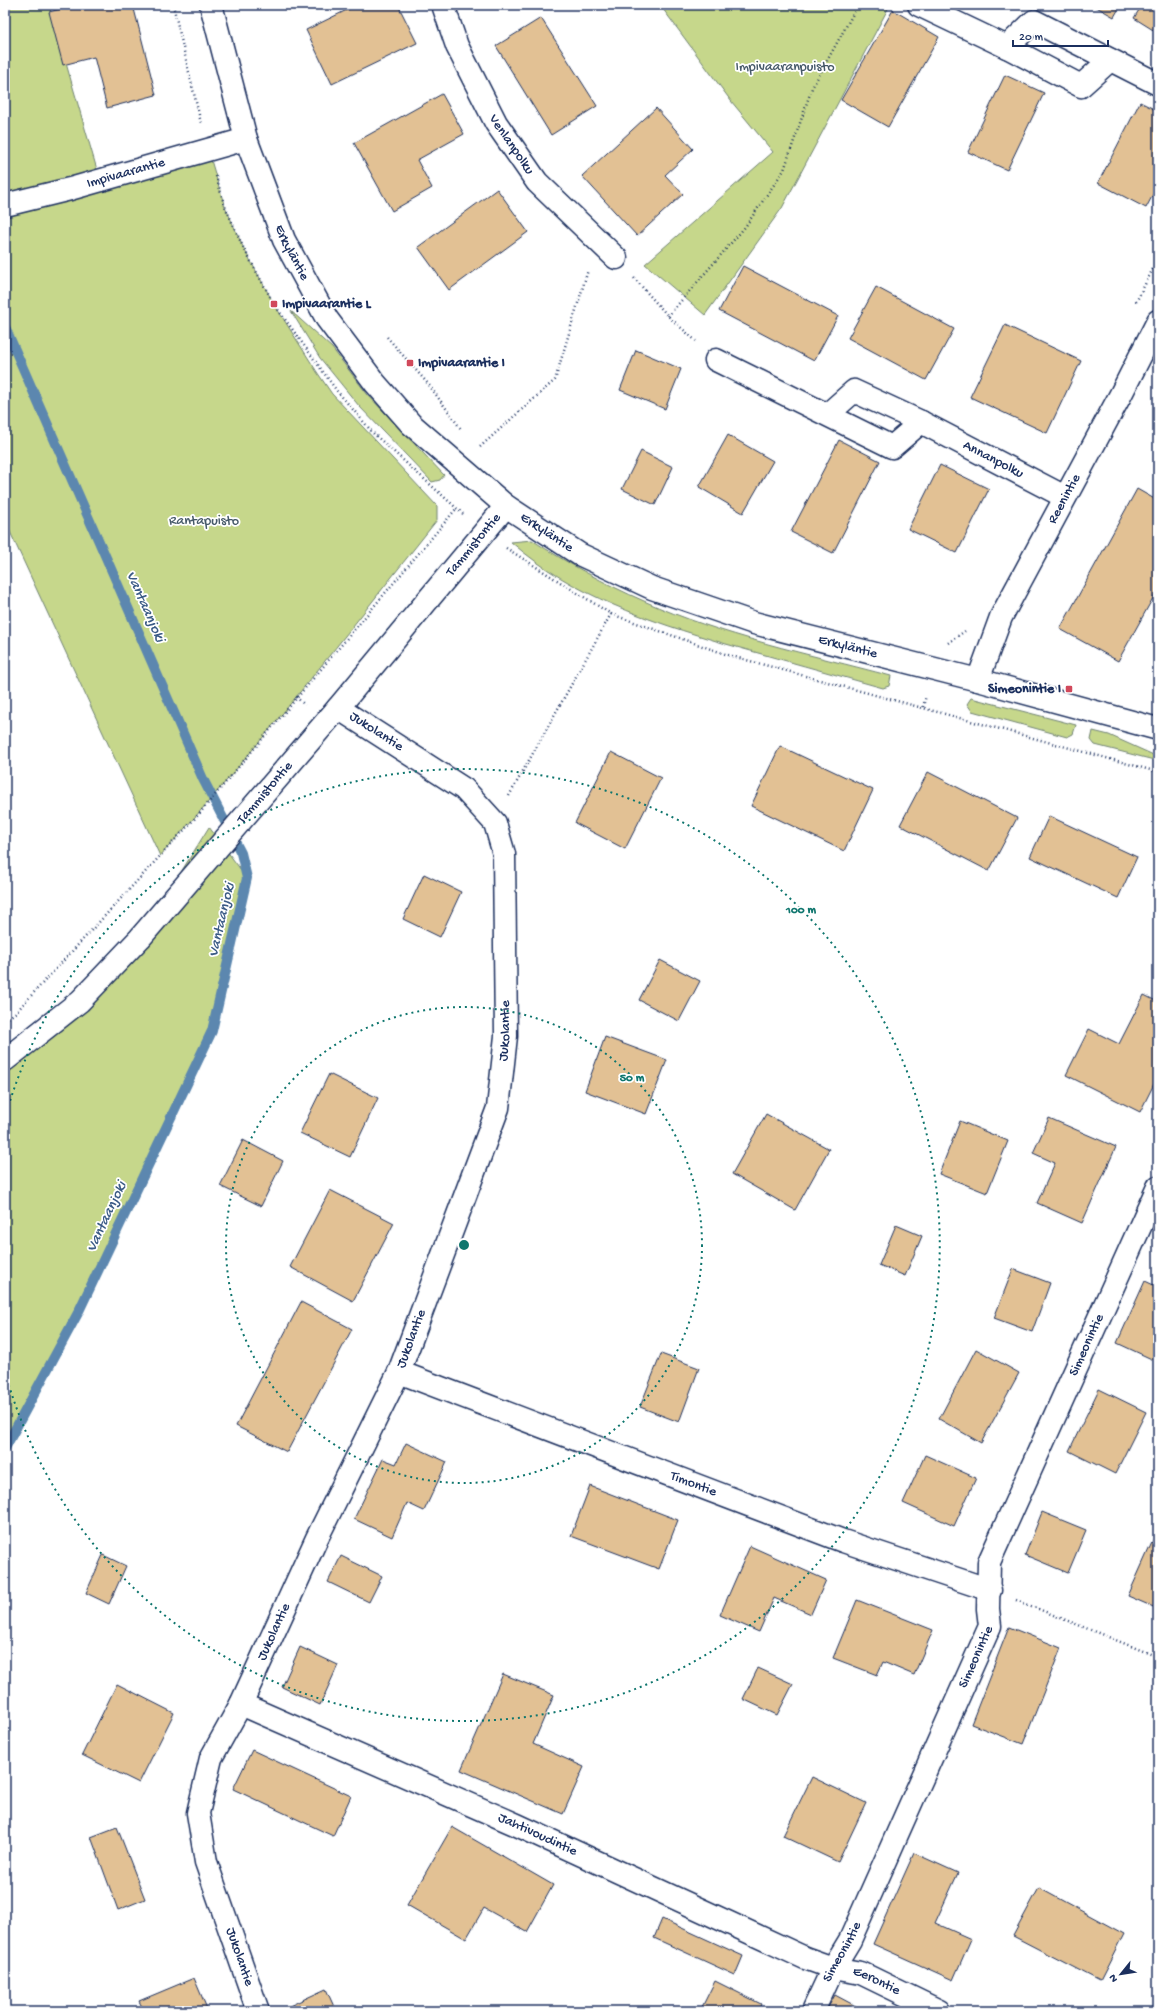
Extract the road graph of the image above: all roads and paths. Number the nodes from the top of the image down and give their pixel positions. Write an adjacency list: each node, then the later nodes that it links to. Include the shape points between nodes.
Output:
1 (173, 5): 10 (path)
2 (211, 5): 9 (street, Erkyläntie)
3 (444, 5): 12 (street, Venlanpolku, via 457,46 496,123 537,182)
4 (858, 5): 14 (path, via 812,88 784,170 746,226)
5 (919, 5): 6 (street)
6 (1007, 47): 7 (street, via 1081,86); 7 (street, via 1034,21)
7 (1110, 60): 8 (street)
8 (1158, 84)
9 (246, 138): 10 (street, Impivaarantie); 21 (street, Erkyläntie, via 284,240 327,319 375,383 411,424)
10 (208, 150): 11 (street, Impivaarantie); 22 (path, via 224,204 243,247 274,304 337,391 374,434)
11 (5, 205)
12 (597, 239): 13 (street, Venlanpolku); 21 (path, via 555,380 477,450)
13 (616, 258): 14 (path)
14 (668, 316): 17 (path)
15 (1158, 321): 23 (street, Reenintie)
16 (387, 337): 20 (path, via 429,386)
17 (716, 360): 18 (street)
18 (828, 414): 19 (street, Annanpolku, via 854,391); 19 (street, via 892,447)
19 (921, 422): 23 (street, Annanpolku)
20 (464, 433)
21 (462, 468): 22 (path); 24 (street, Erkyläntie)
22 (440, 495): 25 (path)
23 (1065, 497): 28 (street, Reenintie, via 1001,617)
24 (506, 506): 26 (street, Tammistontie); 28 (street, Erkyläntie, via 580,554 652,588 754,623)
25 (456, 509): 26 (path); 33 (path, via 198,814 15,1013)
26 (485, 531): 27 (path, via 505,548); 29 (street, Tammistontie)
27 (611, 614): 31 (path, via 728,655); 32 (path)
28 (978, 680): 30 (street, Erkyläntie)
29 (338, 708): 32 (street, Jukolantie, via 464,789); 34 (street, Tammistontie, via 140,938 80,1001)
30 (1158, 729)
31 (1158, 772)
32 (495, 823): 36 (street, Jukolantie, via 504,854 506,1036 498,1108)
33 (5, 1020)
34 (5, 1060)
35 (1158, 1187): 37 (street, Simeonintie, via 989,1562)
36 (399, 1372): 37 (street, Timontie, via 843,1541); 39 (street, Jukolantie, via 317,1538)
37 (990, 1590): 38 (path); 40 (street, Simeonintie, via 990,1626 850,1940)
38 (1158, 1658)
39 (241, 1704): 40 (street, Jahtivoudintie, via 517,1825 805,1958); 41 (street, Jukolantie, via 211,1758 198,1813 206,1862)
40 (833, 1968): 42 (street, Simeonintie); 43 (street, Eerontie, via 861,1973)
41 (258, 2011)
42 (813, 2011)
43 (939, 2011)

